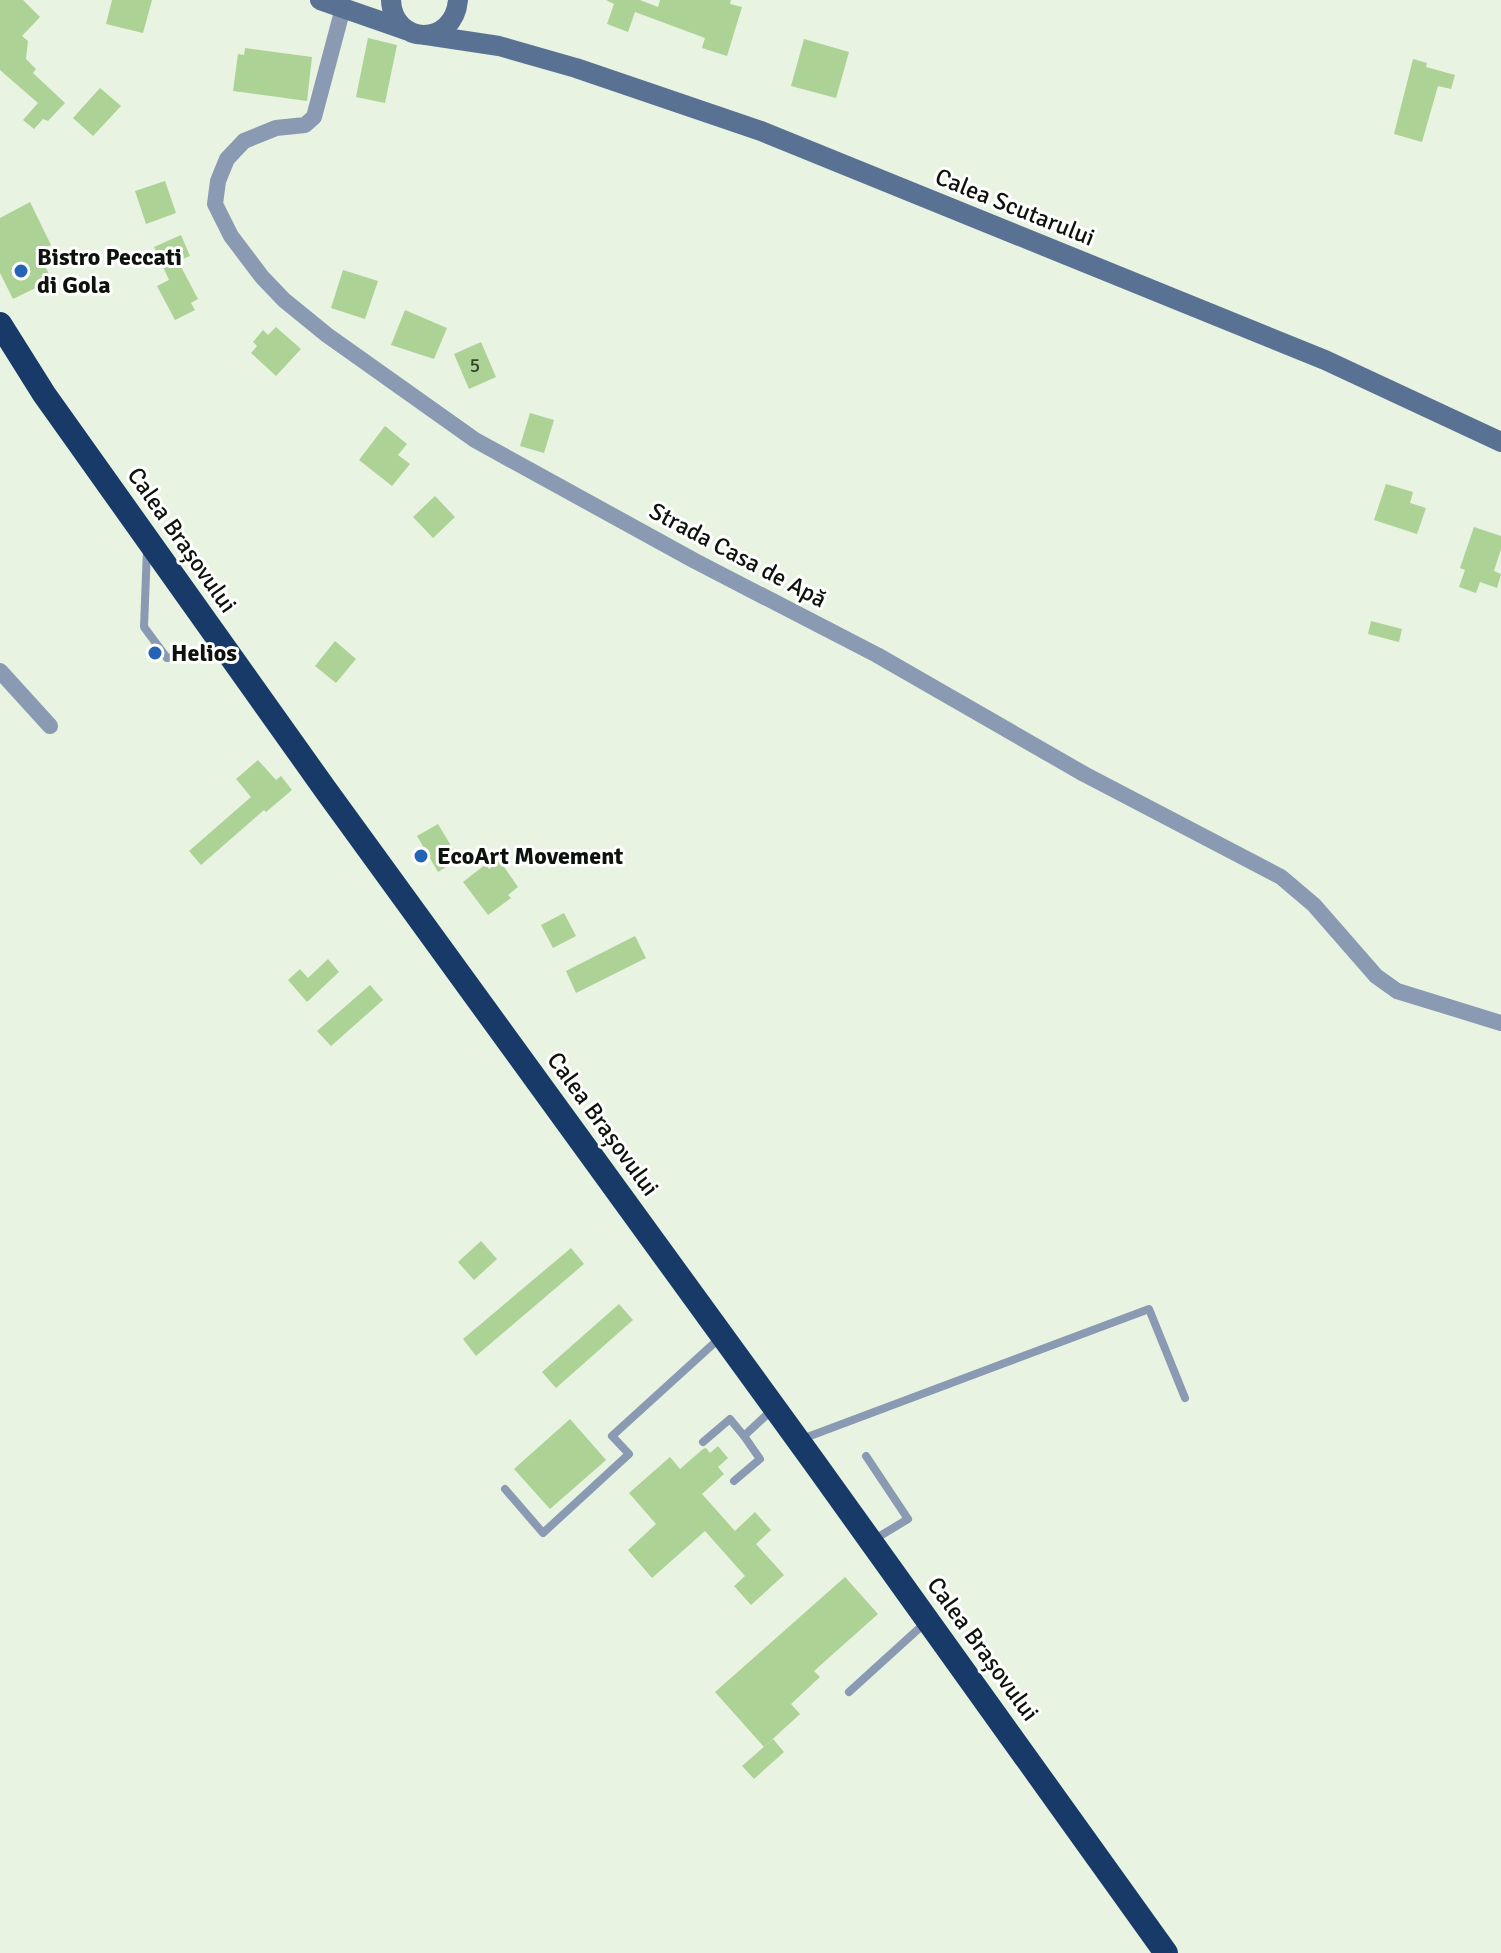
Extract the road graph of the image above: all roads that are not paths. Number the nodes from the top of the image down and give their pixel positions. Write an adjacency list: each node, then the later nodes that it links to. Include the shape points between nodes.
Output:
1 (320, 0): 4 (main road, Calea Scutarului)
2 (391, 0): 5 (main road, via 393,14)
3 (458, 5): 6 (main road, via 446,28); 7 (main road, Calea Scutarului, via 477,35)
4 (343, 8): 5 (main road, Calea Scutarului); 14 (street, Strada Casa de Apă, via 314,117 300,127 276,128 244,141 227,159 215,192 219,217 231,236 284,300 475,440 1281,877 1314,905 1376,976 1397,991)
5 (406, 30): 6 (main road, Calea Scutarului)
6 (426, 35): 7 (main road, Calea Scutarului)
7 (499, 46): 9 (main road, Calea Scutarului, via 761,131 1325,360)
8 (0, 324): 10 (highway, Calea Brașovului)
9 (1501, 442)
10 (148, 540): 11 (highway, Calea Brașovului); 11 (lane, via 144,627 167,658)
11 (226, 650): 15 (highway, Calea Brașovului)
12 (0, 671): 13 (street)
13 (50, 726)
14 (1501, 1023)
15 (722, 1336): 17 (highway, Calea Brașovului); 23 (lane, via 612,1436 629,1454 543,1533)
16 (1185, 1398): 19 (lane, via 1149,1309)
17 (774, 1408): 18 (lane); 19 (highway, Calea Brașovului)
18 (744, 1436): 20 (lane, via 730,1419); 22 (lane, via 760,1459)
19 (798, 1440): 24 (highway, Calea Brașovului)
20 (703, 1442)
21 (866, 1456): 24 (lane, via 908,1519)
22 (734, 1481)
23 (505, 1489)
24 (871, 1541): 25 (highway, Calea Brașovului)
25 (928, 1620): 26 (lane); 27 (highway, Calea Brașovului)
26 (849, 1692)
27 (1166, 1953)

